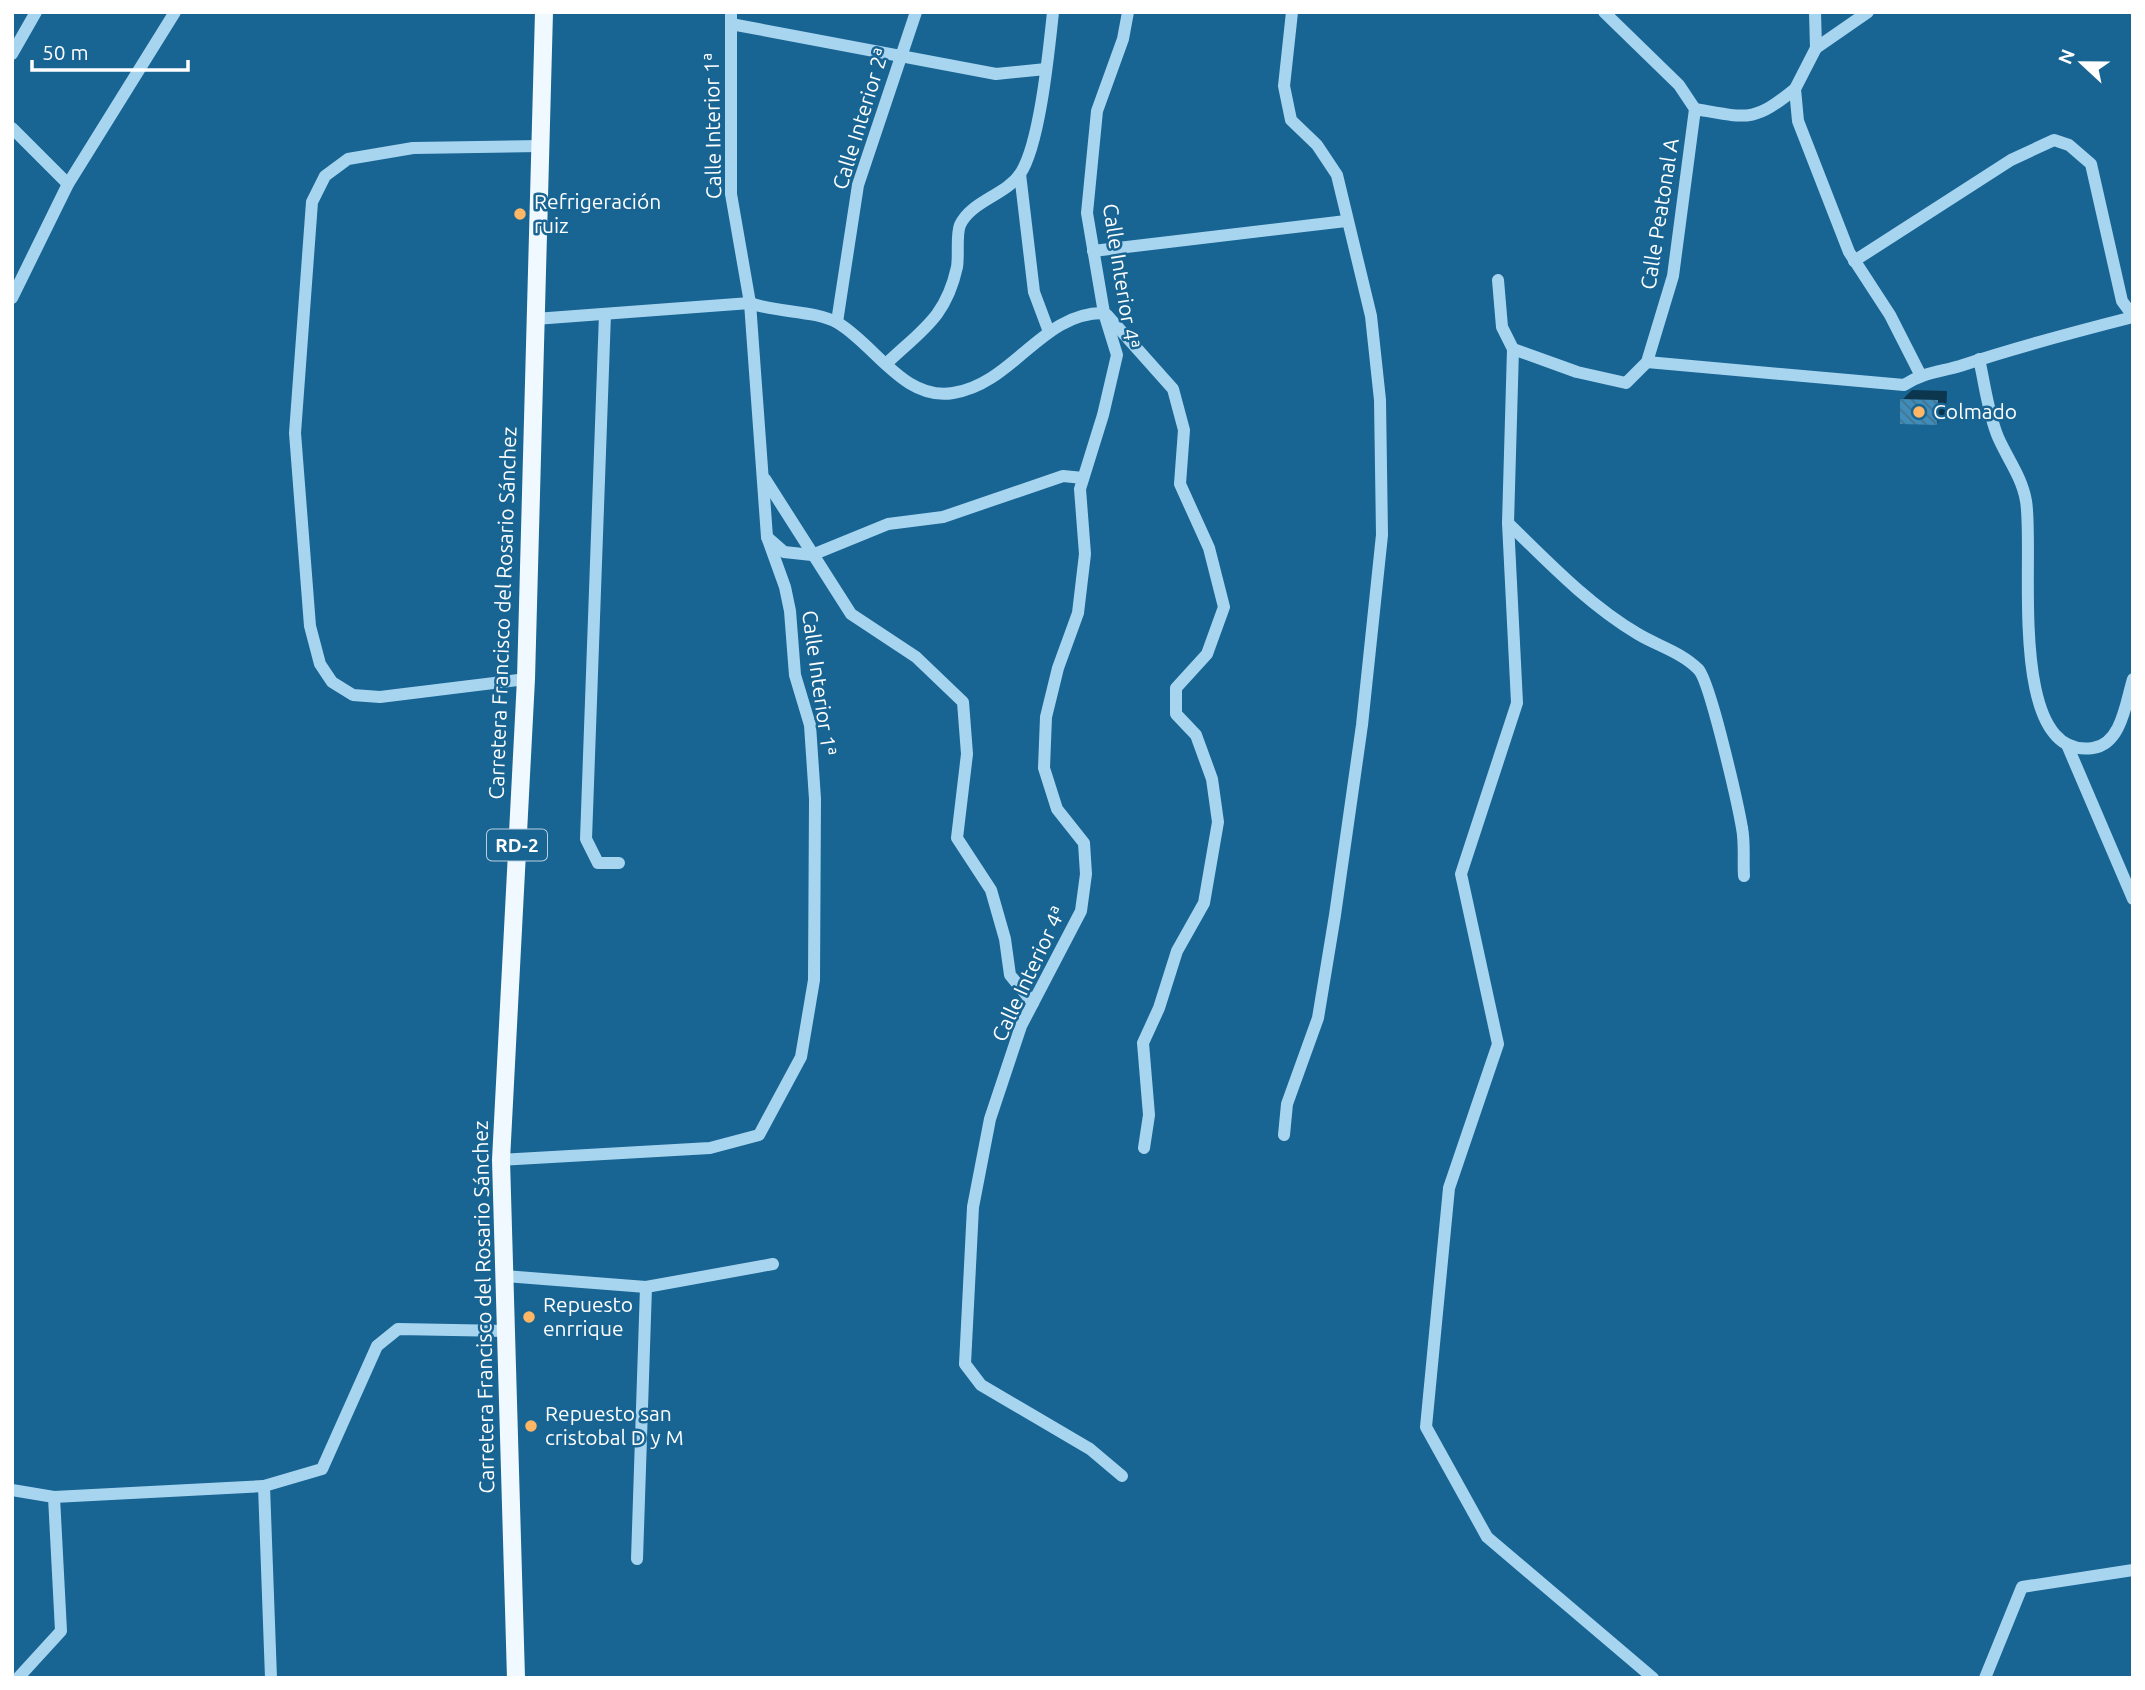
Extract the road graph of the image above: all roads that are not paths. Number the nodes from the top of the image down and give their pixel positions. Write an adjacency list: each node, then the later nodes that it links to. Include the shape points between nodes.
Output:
1 (36, 12): 13 (street)
2 (176, 12): 21 (street)
3 (544, 12): 19 (main road, Carretera Francisco del Rosario Sánchez / RD-2)
4 (916, 12): 14 (street, Calle Interior 2ª)
5 (1053, 12): 15 (street)
6 (1128, 12): 23 (street, Calle Interior 4ª, via 1097,111 1087,213)
7 (1292, 12): 22 (street, via 1284,86 1291,120 1317,145 1337,176)
8 (1604, 12): 17 (street, via 1679,85)
9 (1868, 12): 12 (street)
10 (1813, 15): 12 (street)
11 (731, 18): 14 (street); 27 (street, Calle Interior 1ª, via 731,194)
12 (1816, 48): 16 (street)
13 (12, 54)
14 (901, 56): 15 (street, via 996,74); 32 (street, Calle Interior 2ª, via 858,185)
15 (1046, 69): 20 (street)
16 (1795, 89): 17 (street, via 1767,111 1745,118); 24 (street, via 1798,121)
17 (1695, 109): 36 (street, Calle Peatonal A, via 1673,276)
18 (12, 128): 21 (street)
19 (540, 146): 31 (main road, Carretera Francisco del Rosario Sánchez / RD-2); 44 (street, via 413,148 348,159 325,176 312,202 295,433 310,626 320,664 332,682 353,695 380,697)
20 (1020, 174): 33 (street, via 1034,292); 37 (street, via 964,217 958,229 961,250 950,296 932,322)
21 (68, 184): 26 (street)
22 (1346, 221): 23 (street); 51 (street, via 1371,316 1380,400 1382,535 1362,725 1333,928 1318,1018 1287,1104)
23 (1093, 251): 28 (street, Calle Interior 4ª)
24 (1854, 261): 30 (street, via 2011,160 2053,140 2069,145 2091,164 2122,301); 38 (street, via 1890,315)
25 (1498, 280): 34 (street, via 1502,327)
26 (12, 298)
27 (750, 303): 29 (street); 32 (street); 40 (street, Calle Interior 1ª)
28 (1104, 313): 33 (street, via 1086,312); 39 (street, Calle Interior 4ª, via 1117,355); 52 (street, via 1173,389 1184,430 1180,484 1209,548 1224,607 1208,654 1176,688 1176,714 1196,735 1212,779 1218,822 1204,903 1177,951 1160,1009 1143,1044 1149,1115)
29 (605, 314): 31 (street); 47 (street, via 586,839 598,863)
30 (2133, 316): 35 (street)
31 (536, 319): 44 (main road, Carretera Francisco del Rosario Sánchez / RD-2)
32 (837, 322): 37 (street)
33 (1049, 332): 37 (street, via 988,380 953,393 925,391)
34 (1513, 349): 36 (street, via 1577,372 1626,383); 41 (street)
35 (1979, 359): 38 (street); 46 (street, via 1998,437 2026,502 2028,625 2042,717 2056,739)
36 (1647, 362): 38 (street, via 1891,386 1904,385)
37 (887, 363)
38 (1920, 374)
39 (1083, 478): 43 (street, via 1063,476 943,517 888,524); 50 (street, Calle Interior 4ª, via 1085,554 1078,613 1046,717 1044,768 1058,809 1084,843 1086,874 1081,911)
40 (765, 479): 42 (street, Calle Interior 1ª); 43 (street)
41 (1508, 523): 48 (street, via 1599,606 1700,670 1743,830); 67 (street, via 1517,703 1461,874 1498,1044 1449,1188 1426,1427 1487,1537)
42 (767, 537): 43 (street, via 784,551); 53 (street, Calle Interior 1ª, via 790,611 795,675 810,725 815,800 814,980 801,1057 759,1135 710,1148)
43 (812, 555): 50 (street, via 851,614 916,657 963,702 967,754 957,838 992,890 1010,975)
44 (526, 679): 53 (main road, Carretera Francisco del Rosario Sánchez / RD-2)
45 (2133, 679): 46 (street, via 2115,735 2097,748)
46 (2068, 747): 49 (street)
47 (620, 863)
48 (1744, 876)
49 (2133, 899)
50 (1033, 1003): 58 (street, Calle Interior 4ª, via 990,1119 973,1207 965,1364 981,1385 1090,1449)
51 (1284, 1135)
52 (1144, 1149)
53 (501, 1160): 55 (main road, Carretera Francisco del Rosario Sánchez / RD-2)
54 (773, 1264): 56 (street)
55 (505, 1276): 56 (street); 57 (main road, Carretera Francisco del Rosario Sánchez / RD-2)
56 (646, 1287): 62 (street)
57 (506, 1331): 59 (street, via 397,1329 377,1346 322,1469); 66 (main road, Carretera Francisco del Rosario Sánchez / RD-2)
58 (1122, 1476)
59 (264, 1486): 61 (street); 65 (street)
60 (12, 1490): 61 (street)
61 (54, 1497): 64 (street, via 61,1631)
62 (637, 1559)
63 (2133, 1570): 68 (street, via 2022,1587)
64 (18, 1678)
65 (271, 1678)
66 (516, 1678)
67 (1653, 1678)
68 (1985, 1678)

